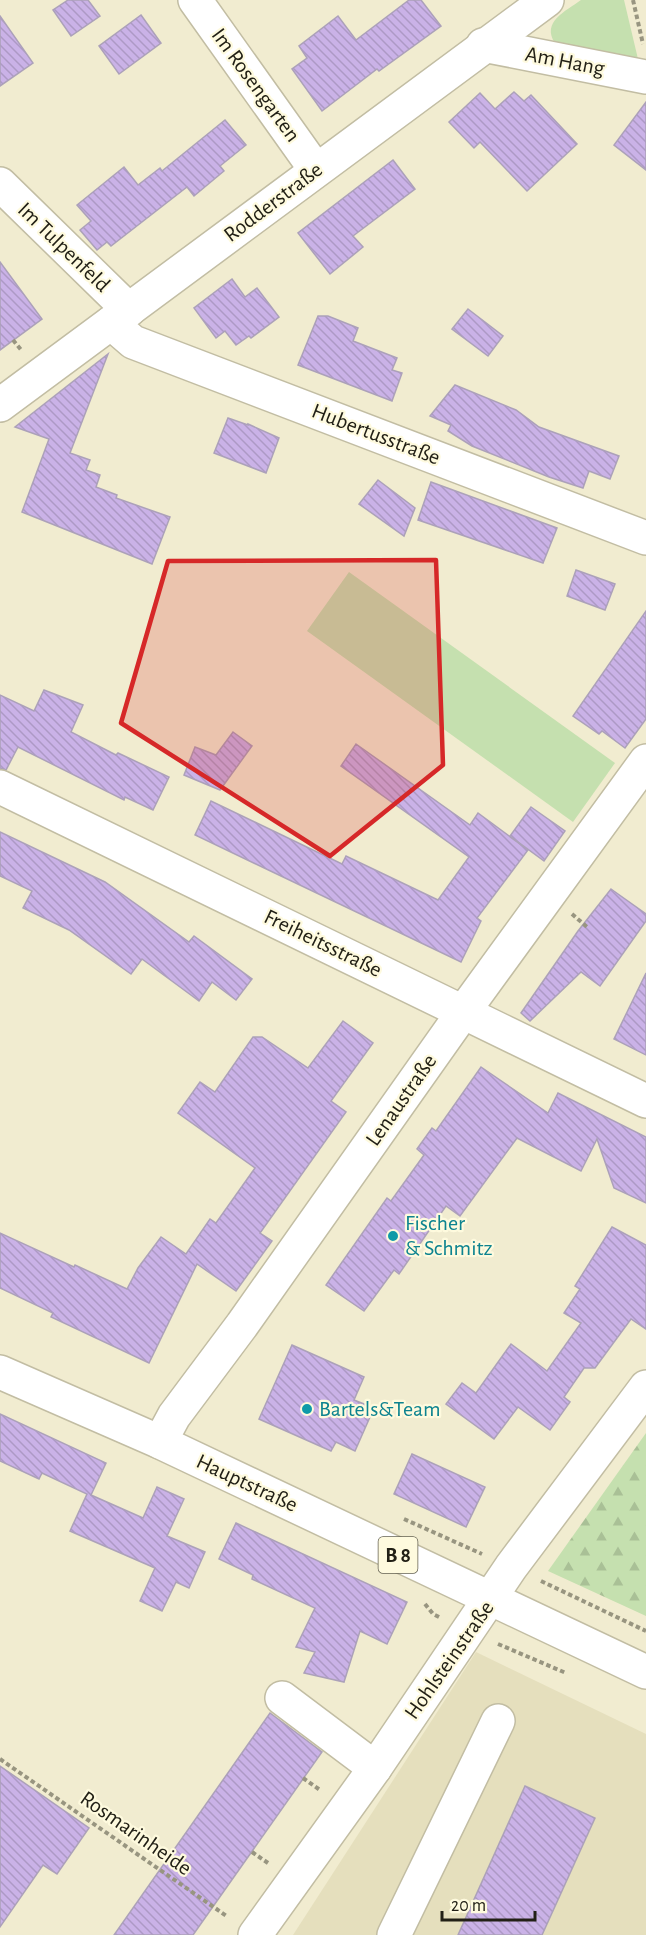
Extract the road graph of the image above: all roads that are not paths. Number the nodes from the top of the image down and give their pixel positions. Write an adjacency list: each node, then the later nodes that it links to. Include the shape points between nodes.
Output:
1 (195, 0): 5 (street, Im Rosengarten)
2 (547, 0): 3 (street, Rodderstraße)
3 (483, 45): 4 (street, Am Hang); 5 (street, Rodderstraße)
4 (645, 63)
5 (316, 170): 7 (street, Rodderstraße)
6 (0, 184): 7 (street, Im Tulpenfeld)
7 (120, 316): 8 (street, Rodderstraße); 9 (street, Hubertusstraße, via 133,342)
8 (0, 405)
9 (646, 538)
10 (646, 761): 12 (street, Lenaustraße)
11 (0, 787): 12 (street, Freiheitsstraße)
12 (464, 1011): 13 (street, Freiheitsstraße); 16 (street, Lenaustraße, via 174,1416)
13 (646, 1101)
14 (0, 1372): 16 (street, Hauptstraße / B 8)
15 (646, 1388): 17 (street, Hohlsteinstraße)
16 (160, 1442): 17 (street, Hauptstraße / B 8)
17 (491, 1600): 18 (street, B 8); 21 (street, Hohlsteinstraße)
18 (646, 1672)
19 (282, 1698): 21 (street)
20 (498, 1721): 23 (street)
21 (375, 1768): 22 (street, Hohlsteinstraße)
22 (244, 1928)
23 (394, 1935)

